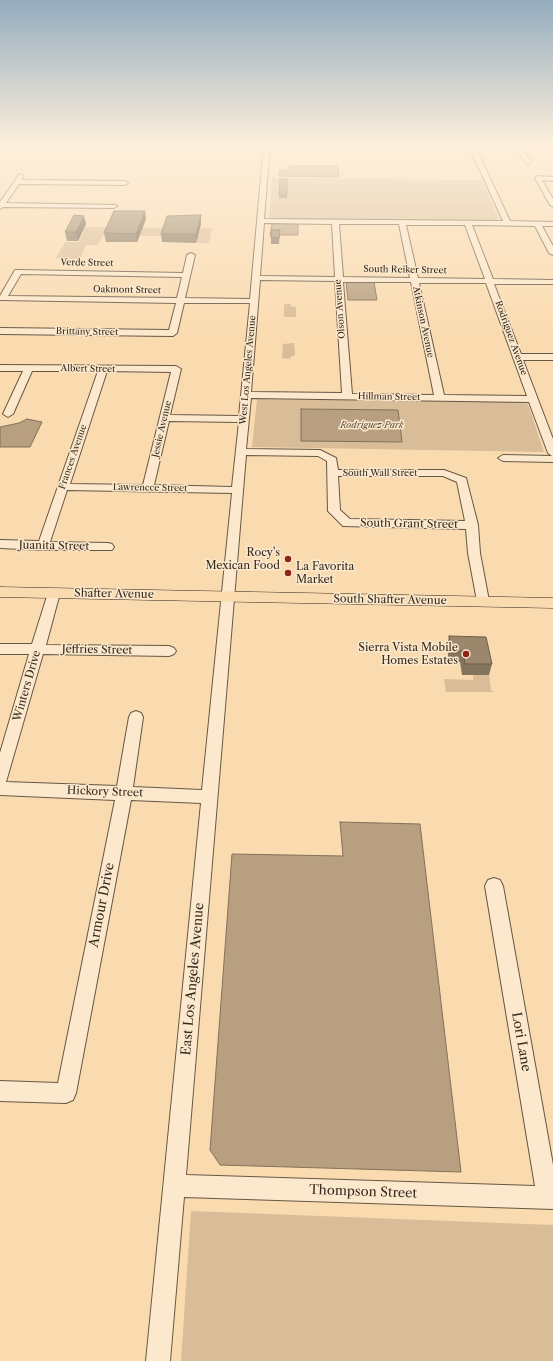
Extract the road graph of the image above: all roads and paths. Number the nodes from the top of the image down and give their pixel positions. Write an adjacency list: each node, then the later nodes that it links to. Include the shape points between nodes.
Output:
1 (262, 208): 3 (street, West Los Angeles Avenue)
2 (500, 208): 7 (street)
3 (261, 221): 4 (street); 13 (street, West Los Angeles Avenue)
4 (335, 221): 5 (street); 14 (street, Olson Avenue)
5 (402, 222): 6 (street); 15 (street, Atkinson Avenue)
6 (468, 223): 7 (street); 16 (street, Rodriguez Avenue)
7 (507, 223): 8 (street)
8 (537, 223): 9 (street); 10 (street)
9 (553, 224)
10 (553, 253)
11 (191, 255): 12 (street)
12 (187, 274): 18 (street, Verde Street, via 18,272); 19 (street)
13 (256, 278): 14 (street, South Reiker Street); 20 (street, West Los Angeles Avenue)
14 (338, 279): 15 (street, South Reiker Street); 29 (street, Olson Avenue)
15 (414, 280): 16 (street, South Reiker Street); 30 (street, Atkinson Avenue)
16 (490, 281): 17 (street, South Reiker Street); 22 (street, Rodriguez Avenue)
17 (553, 282)
18 (1, 298): 19 (street, Oakmont Street)
19 (181, 300): 20 (street, Oakmont Street); 21 (street, Brittany Street, via 173,333)
20 (254, 301): 28 (street, West Los Angeles Avenue)
21 (0, 331)
22 (518, 357): 23 (street); 31 (street, Rodriguez Avenue)
23 (553, 357)
24 (0, 368): 25 (street, Albert Street)
25 (29, 368): 26 (street, Albert Street); 32 (street)
26 (103, 369): 27 (street, Albert Street); 40 (street, Frances Avenue)
27 (176, 369): 33 (street, Jessie Avenue)
28 (246, 395): 29 (street, Hillman Street); 34 (street, West Los Angeles Avenue)
29 (347, 396): 30 (street, Hillman Street)
30 (440, 398): 31 (street, Hillman Street)
31 (533, 399): 36 (street, Rodriguez Avenue)
32 (8, 414)
33 (166, 418): 34 (street); 41 (street, Jessie Avenue)
34 (243, 419): 35 (street, West Los Angeles Avenue)
35 (240, 452): 39 (street, South Wall Street, via 320,453 332,460); 42 (street, West Los Angeles Avenue)
36 (553, 453)
37 (503, 458): 38 (street)
38 (553, 459)
39 (333, 473): 43 (street, South Wall Street, via 444,473 462,480); 43 (street, South Grant Street, via 334,511 347,523)
40 (63, 487): 41 (street, Lawrencce Street); 45 (street, Frances Avenue)
41 (148, 488): 42 (street, Lawrencce Street)
42 (237, 490): 49 (street, West Los Angeles Avenue)
43 (472, 525): 50 (street, via 474,553)
44 (0, 544): 45 (street, Juanita Street)
45 (42, 546): 46 (street, Juanita Street)
46 (108, 546)
47 (0, 592): 48 (main road, Shafter Avenue)
48 (54, 593): 49 (main road, Shafter Avenue); 53 (street, Winters Drive)
49 (227, 597): 50 (main road, South Shafter Avenue); 59 (street, East Los Angeles Avenue)
50 (483, 601): 51 (main road, South Shafter Avenue)
51 (553, 603)
52 (0, 649): 53 (street, Jeffries Street)
53 (38, 649): 54 (street, Jeffries Street); 56 (street, Winters Drive)
54 (169, 651)
55 (136, 716): 58 (street, Armour Drive)
56 (0, 779)
57 (0, 788): 58 (street, Hickory Street)
58 (124, 793): 59 (street, Hickory Street); 61 (street, Armour Drive, via 66,1093)
59 (209, 797): 62 (street, East Los Angeles Avenue)
60 (494, 886): 63 (street, Lori Lane)
61 (0, 1091)
62 (174, 1186): 63 (street, Thompson Street); 64 (street, East Los Angeles Avenue)
63 (550, 1198)
64 (158, 1361)

